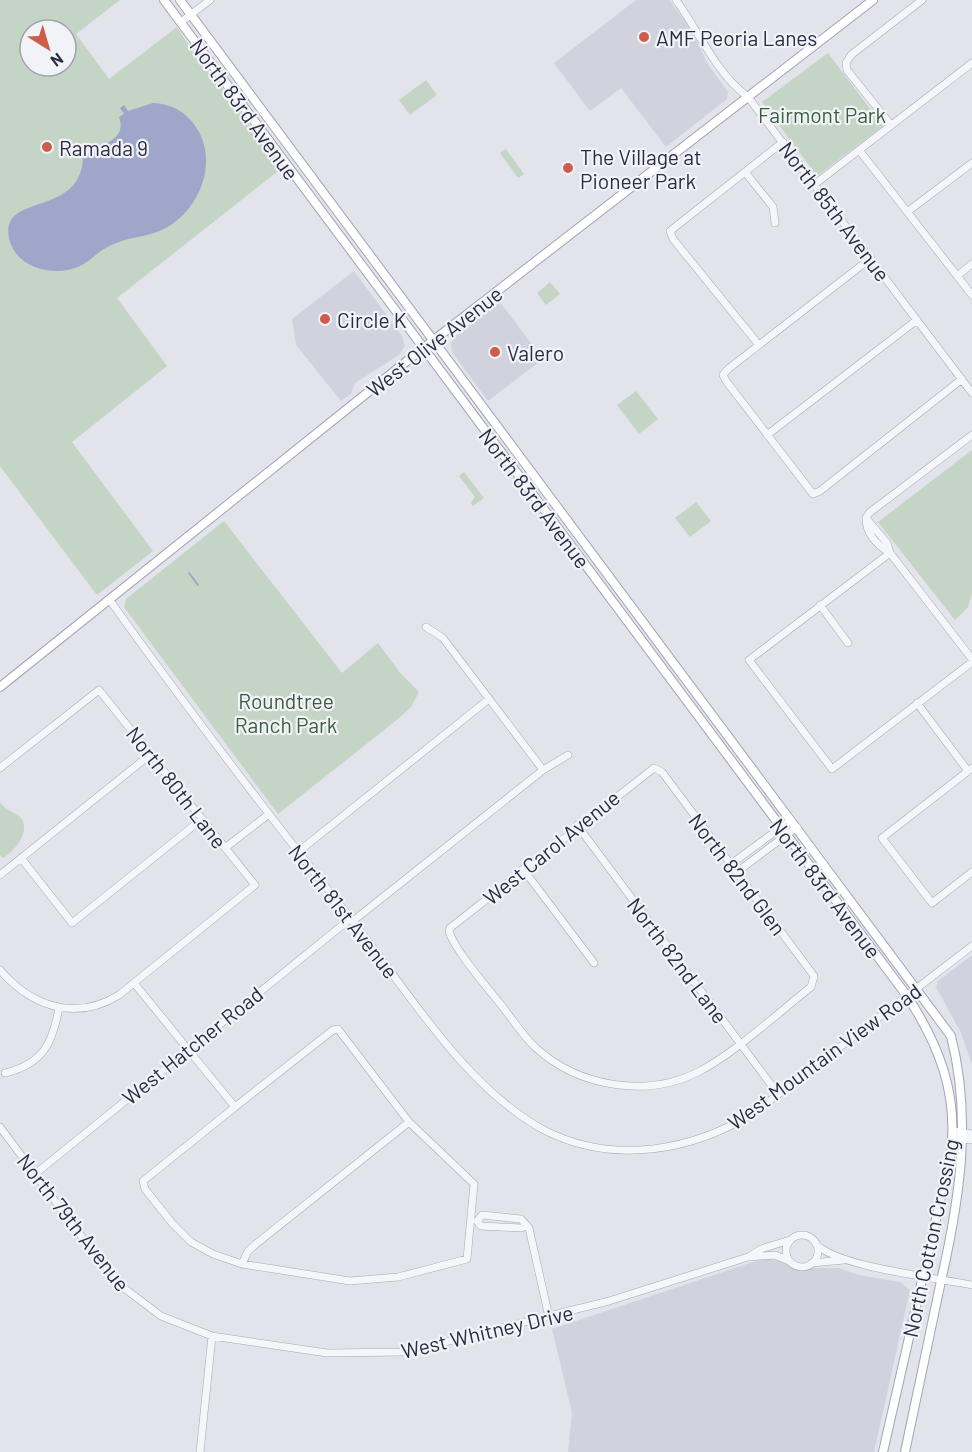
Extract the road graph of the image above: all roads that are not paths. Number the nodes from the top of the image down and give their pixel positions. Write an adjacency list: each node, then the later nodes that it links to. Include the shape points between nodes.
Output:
1 (164, 0): 8 (main road, North 83rd Avenue)
2 (180, 0): 7 (main road, North 83rd Avenue)
3 (210, 0): 7 (street)
4 (676, 0): 10 (street, North 85th Avenue, via 710,55)
5 (873, 0): 10 (main road, West Olive Avenue)
6 (922, 0): 11 (street, via 846,63 847,70)
7 (191, 15): 8 (street); 15 (main road, North 83rd Avenue)
8 (181, 22): 17 (main road, North 83rd Avenue)
9 (972, 63): 11 (street)
10 (748, 97): 12 (street, North 85th Avenue); 26 (main road, West Olive Avenue)
11 (891, 125): 13 (street)
12 (783, 142): 16 (street); 18 (street, North 85th Avenue)
13 (860, 150): 18 (street); 19 (street)
14 (972, 163): 19 (street)
15 (304, 168): 17 (main road); 26 (main road, North 83rd Avenue)
16 (745, 172): 20 (street, via 773,207); 27 (street, via 670,231)
17 (294, 176): 28 (main road, North 83rd Avenue)
18 (815, 184): 21 (street, North 85th Avenue)
19 (908, 212): 23 (street)
20 (774, 223)
21 (871, 258): 25 (street, North 85th Avenue); 27 (street)
22 (972, 264): 23 (street)
23 (957, 276): 24 (street)
24 (972, 295)
25 (917, 320): 29 (street, North 85th Avenue); 31 (street)
26 (433, 341): 28 (main road, West Olive Avenue); 33 (main road, North 83rd Avenue)
27 (759, 345): 31 (street, via 723,375)
28 (423, 349): 34 (main road, North 83rd Avenue); 36 (main road, West Olive Avenue)
29 (962, 380): 30 (street, North 85th Avenue); 31 (street, via 813,494)
30 (972, 393)
31 (767, 435)
32 (972, 435): 35 (street, via 869,513 868,531)
33 (539, 483): 34 (main road); 52 (main road, North 83rd Avenue)
34 (529, 491): 54 (main road, North 83rd Avenue)
35 (890, 553): 37 (street); 40 (street)
36 (109, 599): 41 (main road, West Olive Avenue); 50 (street, North 81st Avenue)
37 (820, 605): 39 (street); 43 (street, via 749,660 832,769)
38 (426, 627): 42 (street, via 443,638)
39 (848, 644)
40 (972, 661): 43 (street)
41 (0, 687)
42 (489, 699): 49 (street); 56 (street)
43 (917, 703): 48 (street)
44 (151, 754): 46 (street, North 80th Lane, via 99,690); 51 (street, North 80th Lane); 57 (street)
45 (568, 755): 49 (street, West Hatcher Road)
46 (0, 768)
47 (658, 769): 53 (street, West Carol Avenue, via 649,769); 58 (street, North 82nd Glen)
48 (970, 769): 61 (street, via 882,838 932,903)
49 (543, 770): 63 (street, West Hatcher Road)
50 (269, 814): 55 (street); 56 (street, North 81st Avenue)
51 (202, 819): 55 (street, North 80th Lane); 57 (street, via 72,923)
52 (794, 823): 54 (street); 68 (main road, North 83rd Avenue)
53 (578, 825): 59 (street, West Carol Avenue); 71 (street, North 82nd Lane)
54 (784, 831): 58 (street); 60 (street); 69 (main road, North 83rd Avenue)
55 (225, 848): 67 (street, North 80th Lane, via 255,885)
56 (298, 852): 63 (street, North 81st Avenue)
57 (21, 858): 62 (street)
58 (731, 864): 60 (street, North 82nd Glen)
59 (523, 869): 65 (street); 71 (street, West Carol Avenue, via 449,932 537,1049 568,1070 594,1080 640,1086 666,1083 699,1072)
60 (737, 872): 71 (street, North 82nd Glen, via 814,976 811,987)
61 (972, 872)
62 (0, 875)
63 (351, 920): 72 (street, West Hatcher Road); 83 (street, North 81st Avenue, via 427,1020 503,1104 565,1138 603,1148)
64 (972, 946): 68 (street, West Mountain View Road)
65 (594, 963)
66 (0, 970): 70 (street, via 34,1000)
67 (134, 983): 70 (street, via 104,1003); 72 (street)
68 (918, 988): 69 (street, West Mountain View Road); 73 (main road, North Cotton Crossing, via 945,1025)
69 (907, 996): 74 (main road, North Cotton Crossing, via 931,1034); 76 (street, West Mountain View Road)
70 (59, 1007): 75 (street, via 47,1048 32,1062)
71 (739, 1043): 76 (street, North 82nd Lane)
72 (187, 1050): 77 (street); 84 (street, West Hatcher Road)
73 (958, 1052): 74 (main road); 80 (main road, North Cotton Crossing, via 970,1095)
74 (945, 1068): 81 (main road, North Cotton Crossing)
75 (5, 1074)
76 (778, 1094): 83 (street, West Mountain View Road, via 716,1134 678,1146)
77 (235, 1107): 78 (street, via 338,1029); 92 (street, via 143,1181 145,1189 191,1242)
78 (409, 1122): 85 (street, via 474,1184); 92 (street, via 256,1244)
79 (0, 1126): 84 (street, North 79th Avenue)
80 (972, 1134): 81 (street); 82 (main road, North Cotton Crossing)
81 (953, 1135): 82 (street); 93 (main road, North Cotton Crossing, via 947,1179)
82 (972, 1140): 94 (main road, North Cotton Crossing)
83 (632, 1150)
84 (35, 1174): 96 (street, North 79th Avenue, via 113,1277)
85 (474, 1220): 92 (street, via 467,1259 398,1277 350,1281); 97 (street, via 482,1215 521,1219 531,1234)
86 (790, 1240): 87 (street, West Whitney Drive, via 804,1235); 88 (street, West Whitney Drive, via 761,1248); 90 (street, via 786,1248)
87 (816, 1244): 89 (street, West Whitney Drive); 91 (street, via 817,1256)
88 (748, 1257): 90 (street, West Whitney Drive, via 775,1255); 97 (street, West Whitney Drive)
89 (844, 1260): 91 (street, West Whitney Drive); 93 (street, West Whitney Drive)
90 (789, 1261): 91 (street, West Whitney Drive, via 802,1267)
91 (812, 1263)
92 (242, 1264)
93 (924, 1275): 94 (street, West Whitney Drive); 100 (main road, North Cotton Crossing)
94 (942, 1279): 95 (street, West Whitney Drive); 101 (main road, North Cotton Crossing)
95 (972, 1285)
96 (154, 1312): 98 (street, West Whitney Drive)
97 (549, 1317): 98 (street, West Whitney Drive, via 436,1346 376,1354 327,1353)
98 (212, 1336): 99 (street)
99 (200, 1452)
100 (883, 1452)
101 (905, 1452)

